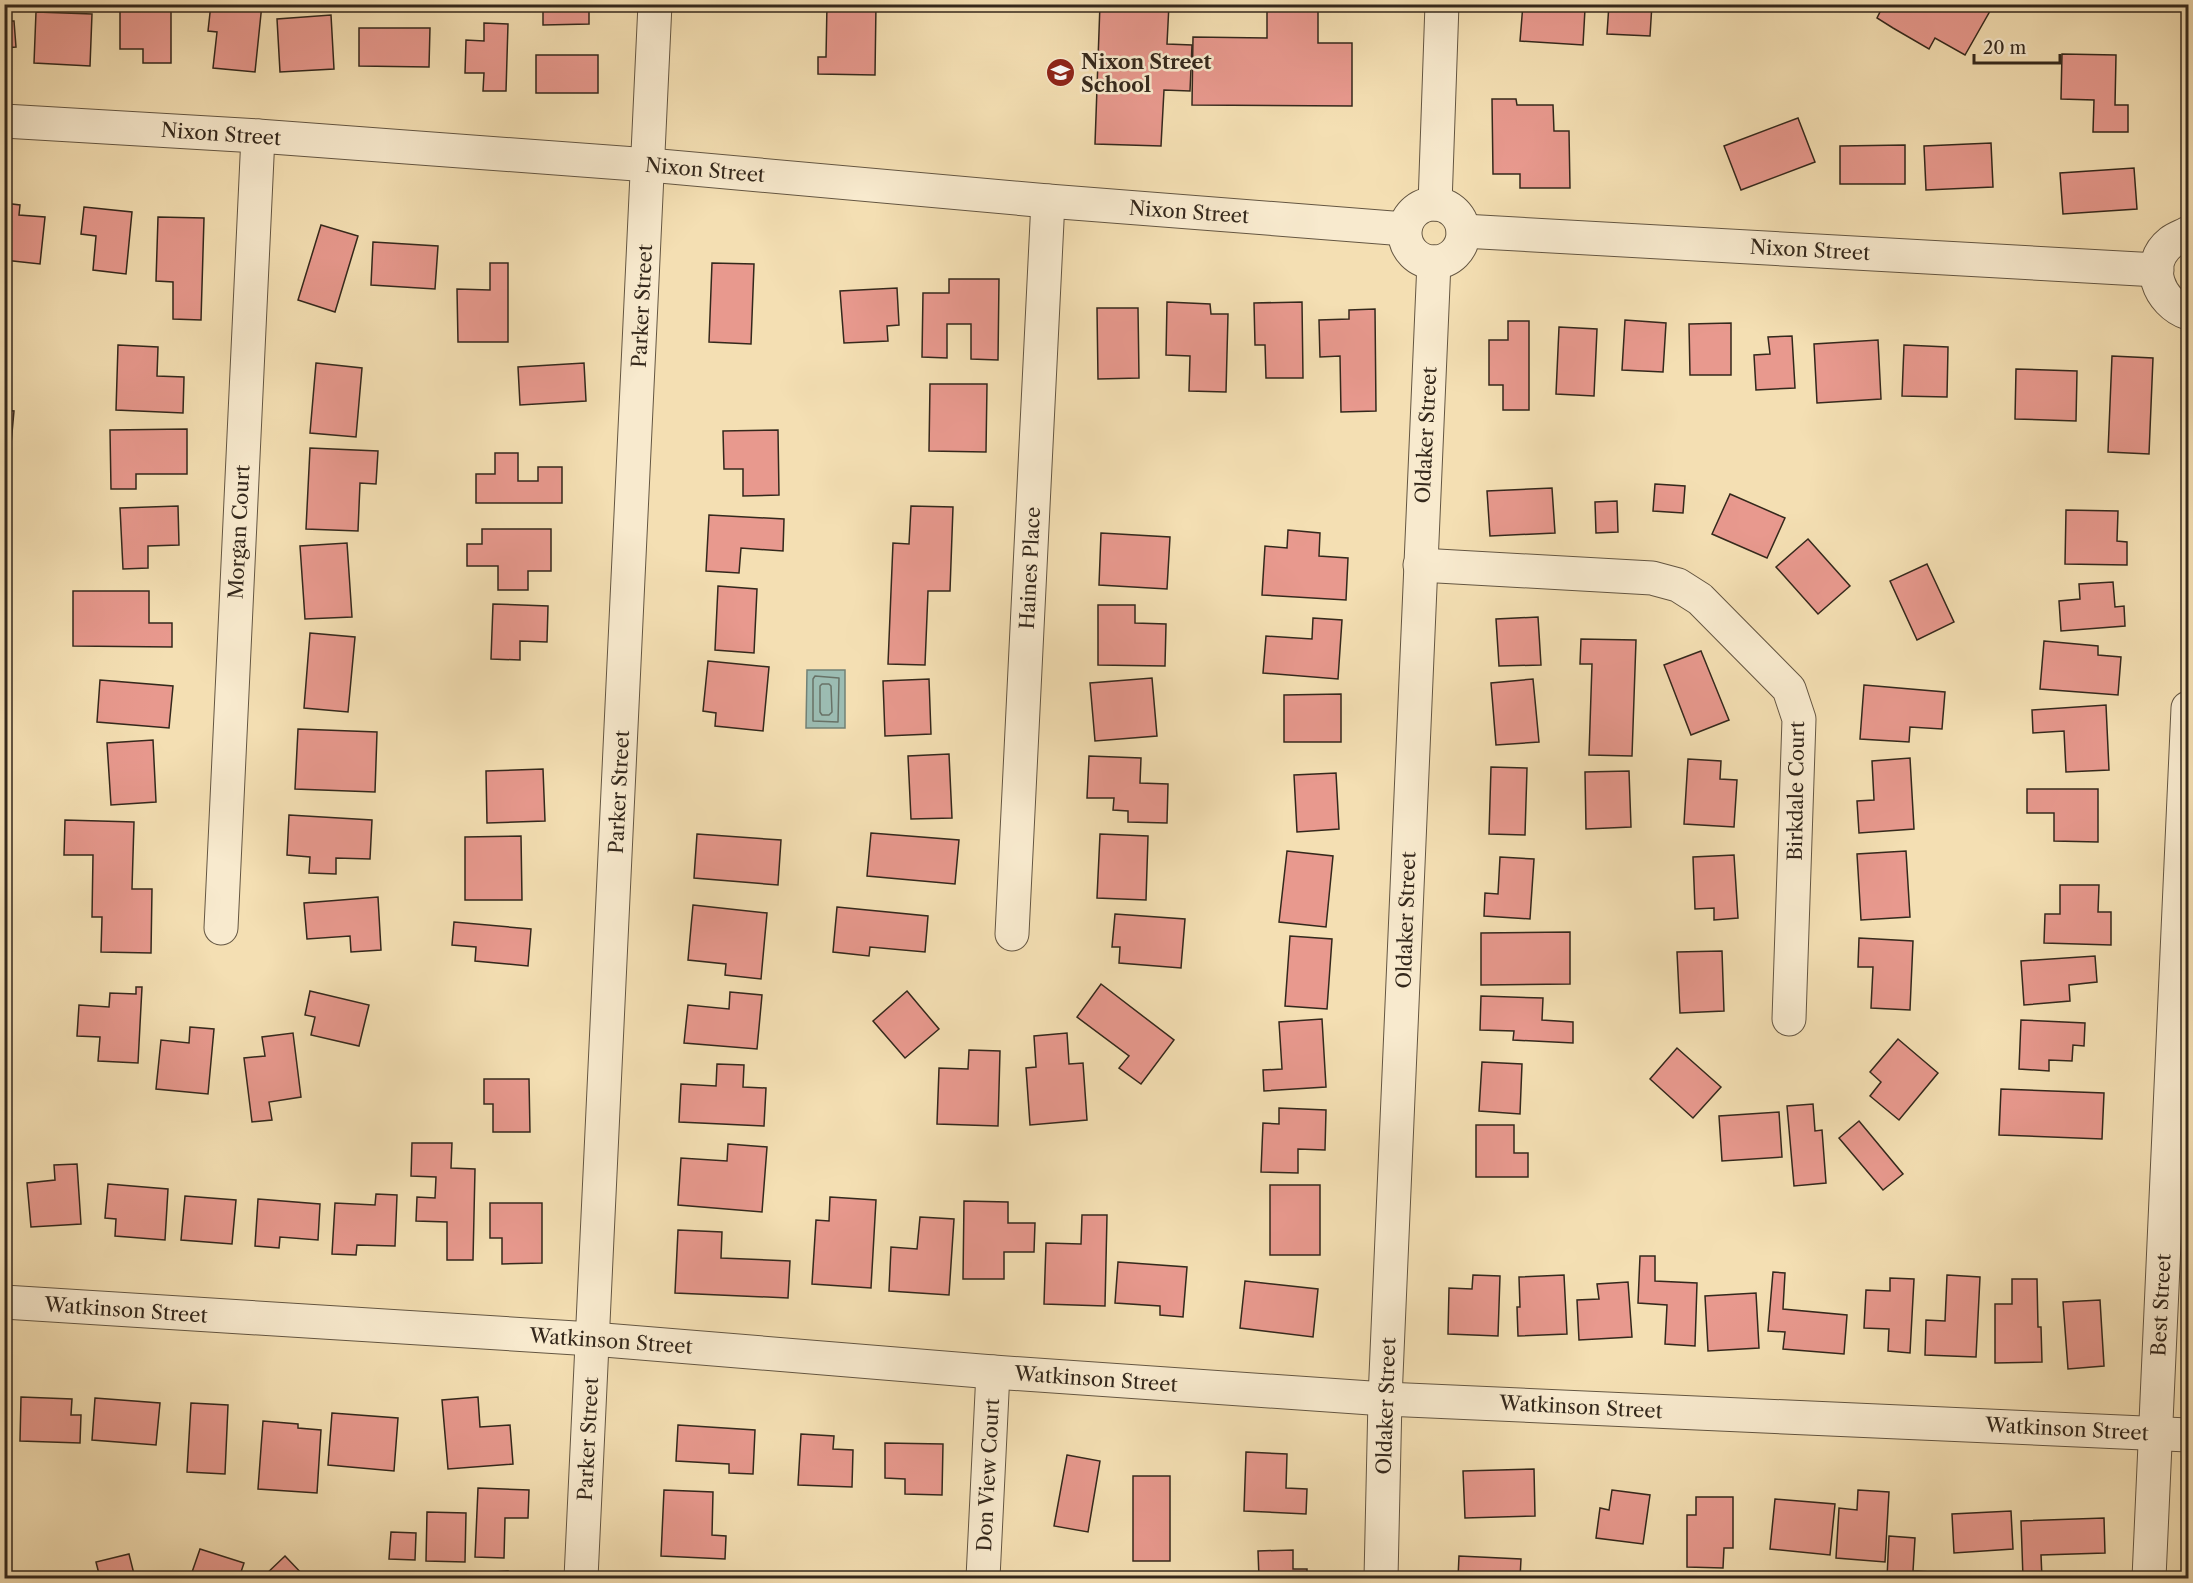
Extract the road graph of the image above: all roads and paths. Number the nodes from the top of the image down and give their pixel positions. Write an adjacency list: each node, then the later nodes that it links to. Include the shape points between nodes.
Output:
1 (655, 4): 5 (street, Parker Street)
2 (1442, 4): 7 (street)
3 (4, 121): 4 (street, Nixon Street)
4 (258, 136): 5 (street, Nixon Street); 17 (street, Morgan Court)
5 (649, 165): 6 (street, Nixon Street); 21 (street, Parker Street)
6 (1048, 201): 8 (street, Nixon Street); 18 (street, Haines Place)
7 (1435, 204): 8 (street, via 1414,212); 9 (street, via 1450,209)
8 (1405, 229): 11 (street, via 1413,252)
9 (1463, 231): 11 (street, via 1452,256); 12 (street, Nixon Street)
10 (2188, 233): 12 (street, via 2171,242 2162,253)
11 (1434, 262): 14 (street, Oldaker Street)
12 (2157, 270): 13 (street, via 2160,290 2169,303)
13 (2188, 313)
14 (1420, 566): 19 (street, Birkdale Court, via 1652,578 1678,585 1700,599 1789,689 1800,719); 23 (street, Oldaker Street)
15 (2188, 708): 16 (street, Best Street)
16 (2186, 822): 24 (street, Best Street)
17 (221, 928)
18 (1012, 934)
19 (1789, 1019)
20 (4, 1302): 21 (street, Watkinson Street)
21 (592, 1339): 22 (street, Watkinson Street); 26 (street, Parker Street)
22 (993, 1372): 23 (street, Watkinson Street); 27 (street, Don View Court)
23 (1385, 1399): 24 (street, Watkinson Street); 28 (street, Oldaker Street)
24 (2155, 1433): 25 (street, Watkinson Street); 29 (street, Best Street)
25 (2188, 1435)
26 (581, 1578)
27 (983, 1578)
28 (1381, 1578)
29 (2149, 1578)

